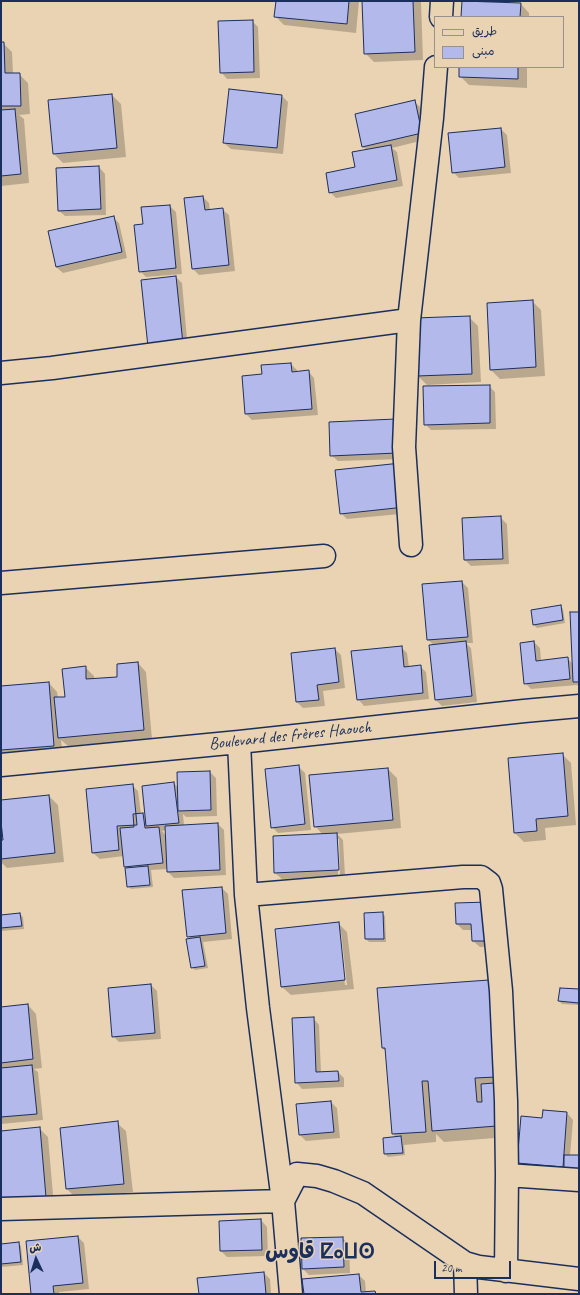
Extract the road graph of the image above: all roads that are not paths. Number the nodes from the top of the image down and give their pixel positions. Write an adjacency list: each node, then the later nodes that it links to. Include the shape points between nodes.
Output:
1 (442, 1): 2 (street)
2 (441, 16)
3 (436, 68): 4 (street)
4 (409, 320): 5 (street); 6 (street, via 404,447)
5 (1, 373)
6 (411, 545)
7 (324, 556): 8 (street)
8 (1, 583)
9 (579, 706): 10 (street, Boulevard des frères Haouch)
10 (239, 742): 11 (street, Boulevard des frères Haouch); 12 (street)
11 (1, 765)
12 (246, 895): 13 (street, via 463,877 481,877 487,880 491,889 501,991); 15 (street)
13 (507, 1175): 14 (street); 18 (street)
14 (579, 1180)
15 (283, 1201): 16 (street); 17 (street, via 297,1174 334,1181 363,1193); 20 (street)
16 (1, 1209)
17 (465, 1263): 18 (street); 21 (street)
18 (506, 1271): 19 (street)
19 (579, 1279)
20 (291, 1294)
21 (466, 1294)

